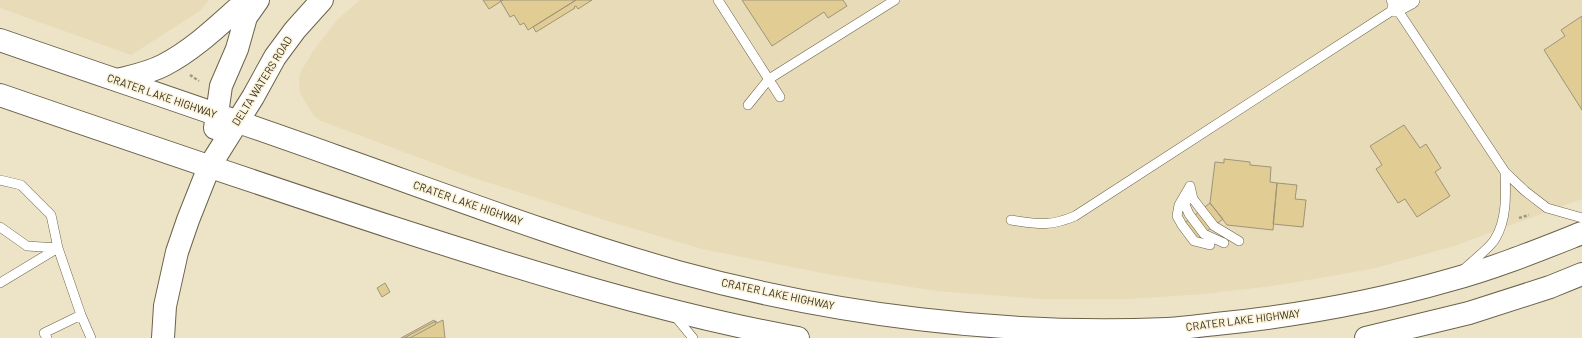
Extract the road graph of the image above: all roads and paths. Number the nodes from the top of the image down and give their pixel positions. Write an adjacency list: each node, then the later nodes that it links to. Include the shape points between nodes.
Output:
1 (247, 0): 11 (main road, via 206,36 164,65 149,72)
2 (258, 0): 16 (main road, DELTA WATERS ROAD, via 246,17 221,86)
3 (322, 0): 17 (main road, DELTA WATERS ROAD, via 275,57)
4 (718, 0): 10 (lane)
5 (895, 0): 10 (lane)
6 (1411, 0): 7 (street)
7 (1394, 4): 19 (lane); 25 (lane, via 1075,216 1060,222 1044,224)
8 (0, 40): 11 (main road, CRATER LAKE HIGHWAY)
9 (188, 72): 12 (path, via 194,79)
10 (769, 79): 14 (lane); 15 (lane)
11 (117, 80): 16 (main road, CRATER LAKE HIGHWAY)
12 (204, 82)
13 (0, 95): 18 (main road)
14 (780, 97)
15 (748, 105)
16 (217, 114): 17 (main road, CRATER LAKE HIGHWAY); 18 (main road, DELTA WATERS ROAD)
17 (237, 122): 18 (main road, DELTA WATERS ROAD); 33 (main road, CRATER LAKE HIGHWAY, via 517,221 673,270 780,296 879,314 985,326 1168,329 1258,320 1342,306)
18 (209, 167): 35 (main road, via 547,277); 39 (main road, DELTA WATERS ROAD, via 177,252 165,306)
19 (1505, 172): 23 (lane, via 1547,208); 33 (lane, via 1506,199 1495,240)
20 (0, 180): 31 (lane, via 20,184 51,215)
21 (1190, 186): 28 (lane, via 1193,199 1214,226); 29 (lane, via 1185,204 1190,214 1204,234); 30 (lane, via 1178,205 1177,216 1194,241)
22 (1530, 215): 24 (path)
23 (1582, 218)
24 (1516, 219)
25 (1010, 220)
26 (0, 227): 31 (lane, via 27,246)
27 (1582, 233): 33 (main road, CRATER LAKE HIGHWAY)
28 (1239, 241)
29 (1224, 243)
30 (1210, 245)
31 (58, 248): 34 (lane); 36 (lane)
32 (1582, 274): 42 (main road, via 1469,313)
33 (1452, 280)
34 (0, 283)
35 (670, 311): 40 (lane); 41 (main road)
36 (81, 315): 37 (lane, via 44,333); 38 (lane)
37 (47, 338)
38 (90, 338)
39 (163, 338)
40 (693, 338)
41 (798, 338)
42 (1366, 338)

